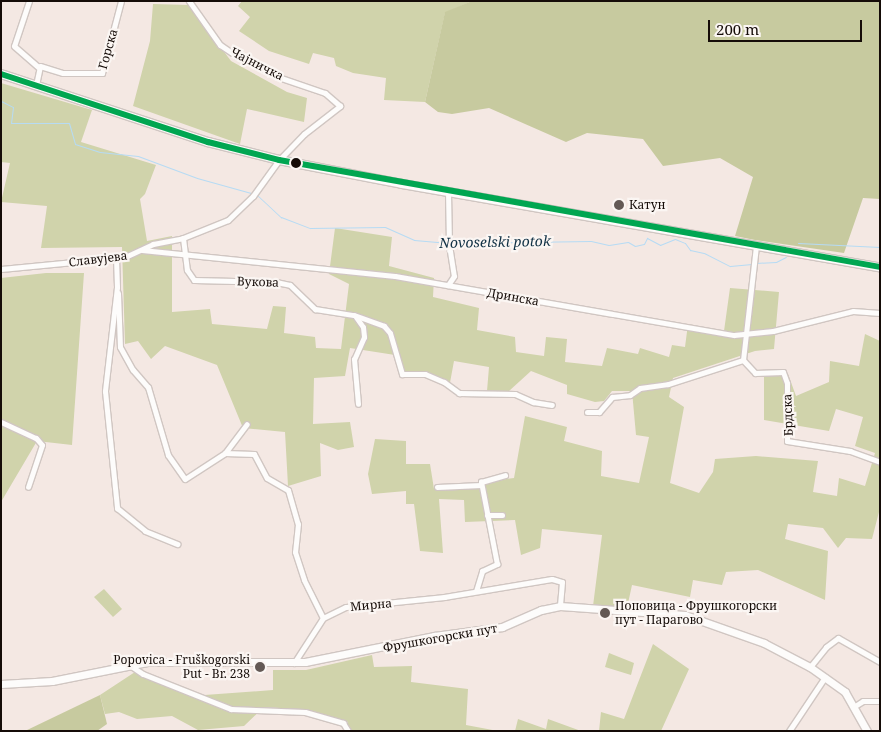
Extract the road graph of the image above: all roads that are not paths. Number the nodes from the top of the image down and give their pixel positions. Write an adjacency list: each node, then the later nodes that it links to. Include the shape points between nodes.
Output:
1 (29, 1): 4 (street, via 14,47)
2 (120, 1): 4 (street, Горска, via 102,73 63,73)
3 (189, 1): 7 (street, Чајничка, via 220,45 234,55 281,78 325,93)
4 (38, 67): 6 (street)
5 (1, 74): 6 (main road)
6 (36, 85): 8 (main road, via 208,142)
7 (340, 106): 8 (street, Славујева, via 317,123)
8 (280, 160): 9 (main road); 10 (street, Славујева, via 253,196 228,220)
9 (448, 192): 11 (main road); 17 (street, via 449,245)
10 (184, 238): 12 (street, Славујева, via 153,244); 13 (street, Вукова)
11 (756, 246): 15 (main road); 23 (street)
12 (142, 250): 13 (street, Дринска); 14 (street, Славујева)
13 (184, 254): 18 (street, Дринска, via 348,270); 22 (street, Вукова, via 187,270 194,280 283,283 298,291 315,309)
14 (116, 258): 16 (street, Славујева); 19 (street)
15 (880, 267)
16 (1, 269)
17 (454, 276): 18 (street); 20 (street)
18 (448, 285): 20 (street, Дринска)
19 (117, 287): 30 (street, via 120,347 133,370 148,387 173,464 188,479); 38 (street, via 105,390 117,508 145,531)
20 (461, 287): 23 (street, Дринска)
21 (880, 313): 23 (street, Дринска, via 853,311)
22 (354, 315): 25 (street, via 363,327 364,337 354,359); 26 (street, Вукова, via 386,328 402,374 425,374 444,382 458,393 515,394)
23 (746, 335): 24 (street)
24 (743, 360): 27 (street, via 668,384 640,388 630,395 612,397 599,412); 31 (street, Брдска, via 755,373 783,372 787,383 788,441 850,451)
25 (358, 404)
26 (552, 406)
27 (587, 412)
28 (1, 422): 34 (street, via 36,438 42,445)
29 (247, 424): 30 (street)
30 (225, 453): 41 (street, via 254,454 267,478 288,490 298,524 295,552 304,580)
31 (880, 462)
32 (504, 475): 33 (street, via 484,479)
33 (481, 485): 35 (street); 36 (street)
34 (28, 487)
35 (437, 488)
36 (487, 515): 37 (street); 39 (street, via 497,564 482,571)
37 (502, 515)
38 (178, 544)
39 (476, 591): 40 (street, Мирна, via 559,580 562,585); 41 (street, Мирна, via 346,607)
40 (560, 606): 45 (street, Фрушкогорски пут, via 541,610 502,627 434,636); 47 (street, Фрушкогорски пут, via 685,615 764,643)
41 (323, 618): 45 (street)
42 (880, 658): 43 (street)
43 (872, 660): 44 (street); 47 (street, via 838,638 832,640)
44 (880, 662)
45 (294, 664): 46 (street, Фрушкогорски пут, via 157,661)
46 (132, 666): 49 (street, Фрушкогорски пут, via 52,681); 52 (street, via 143,674 231,709 304,712 343,723)
47 (810, 667): 48 (street, Фрушкогорски пут)
48 (825, 677): 51 (street, Фрушкогорски пут); 53 (street)
49 (1, 684)
50 (880, 701): 51 (street, via 864,701)
51 (855, 706): 54 (street, Фрушкогорски пут)
52 (348, 731)
53 (789, 731)
54 (867, 731)

